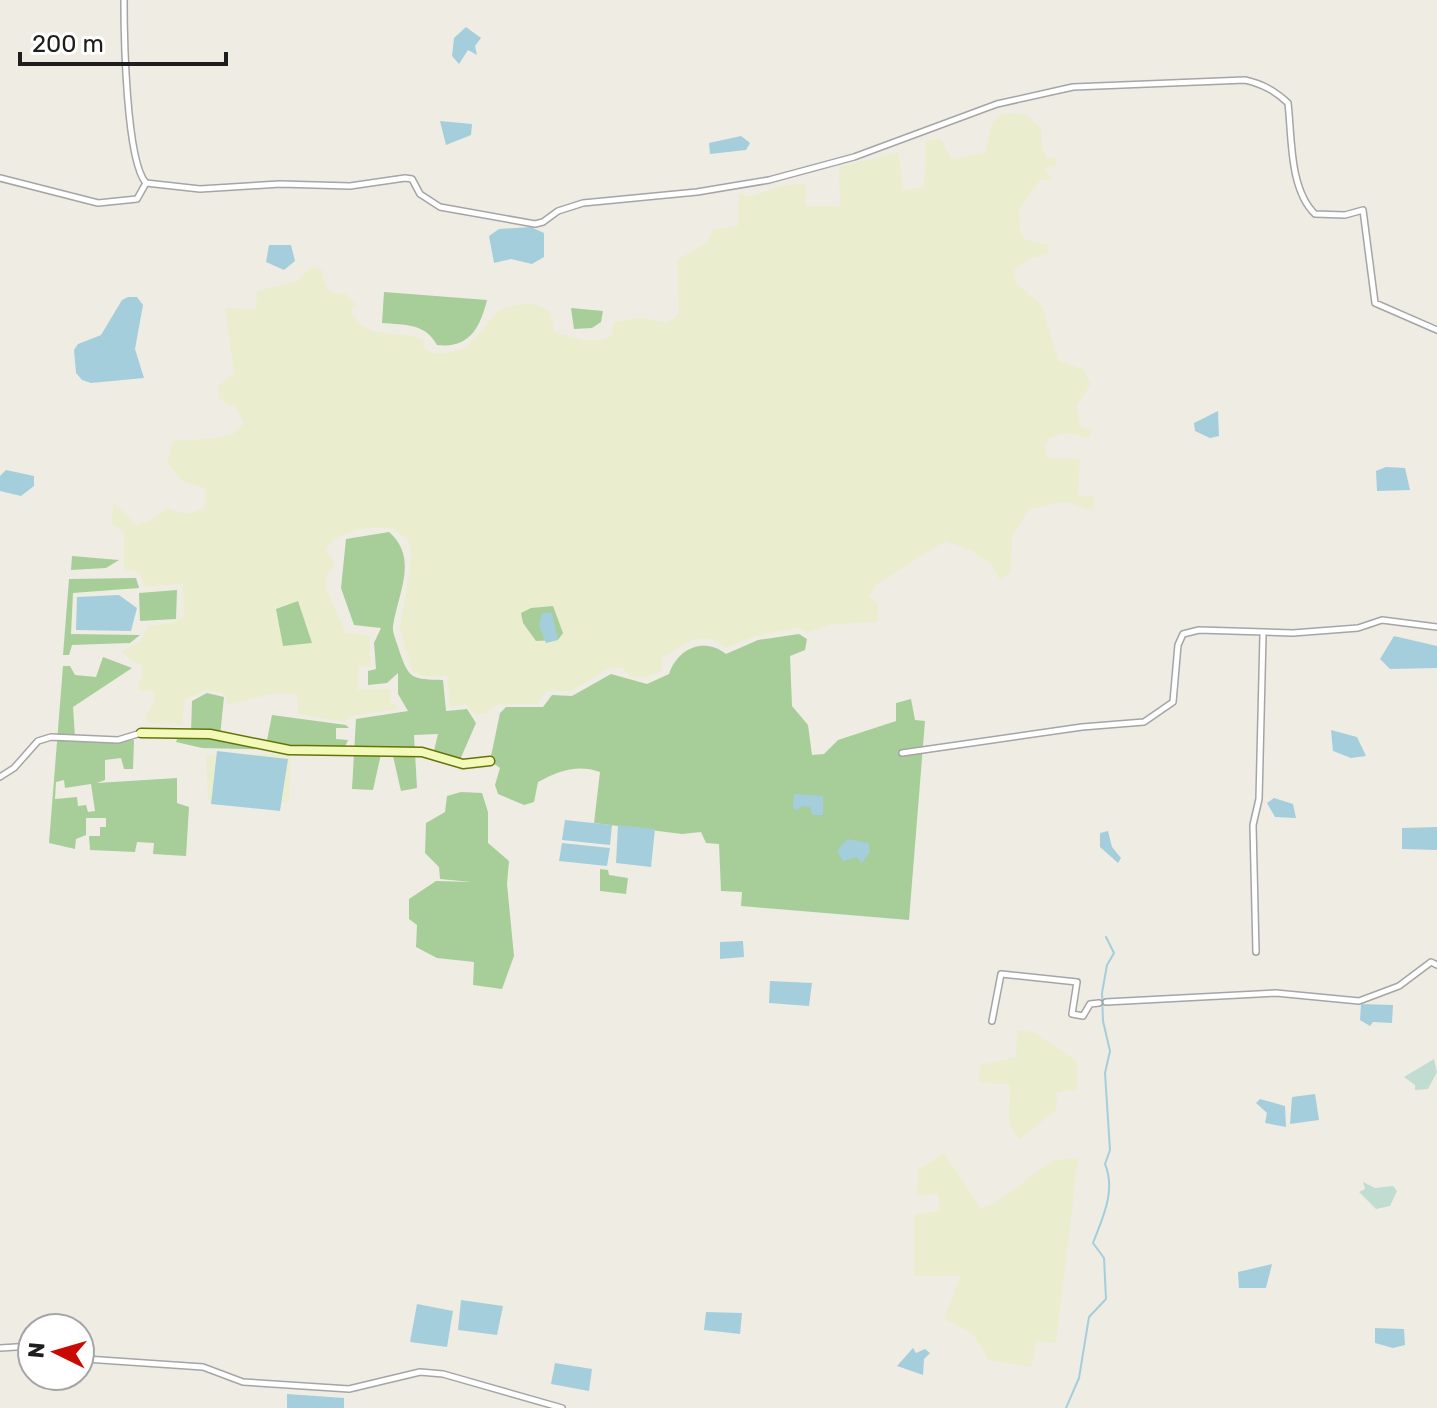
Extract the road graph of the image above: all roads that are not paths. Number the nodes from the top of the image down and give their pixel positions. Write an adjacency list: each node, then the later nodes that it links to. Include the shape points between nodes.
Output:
1 (124, 0): 3 (street, via 134,152)
2 (0, 178): 3 (street, via 98,203 137,199)
3 (146, 183): 4 (street, via 200,189 350,186 405,178 440,207 535,224 583,203 769,180 854,157 997,104 1073,87 1245,80 1276,91 1288,103 1297,175 1308,208 1315,214 1363,210 1375,303)
4 (1437, 330)
5 (1437, 627): 6 (street, via 1382,620 1358,628)
6 (1263, 635): 8 (street, via 1199,630 1183,634 1173,702 1144,722); 11 (street, via 1259,799 1253,825)
7 (141, 733): 9 (street, via 210,734 289,750 422,752 463,764); 10 (street, via 118,740 38,741)
8 (902, 753)
9 (490, 761)
10 (0, 777)
11 (1256, 952)
12 (1437, 965): 13 (street, via 1431,962 1399,986 1359,1001 1276,993 1090,1004 1083,1016 1072,1014 1077,982 1001,974)
13 (992, 1021)
14 (96, 1360): 15 (street, via 203,1367 243,1382 349,1389 420,1372 443,1374)
15 (562, 1408)

